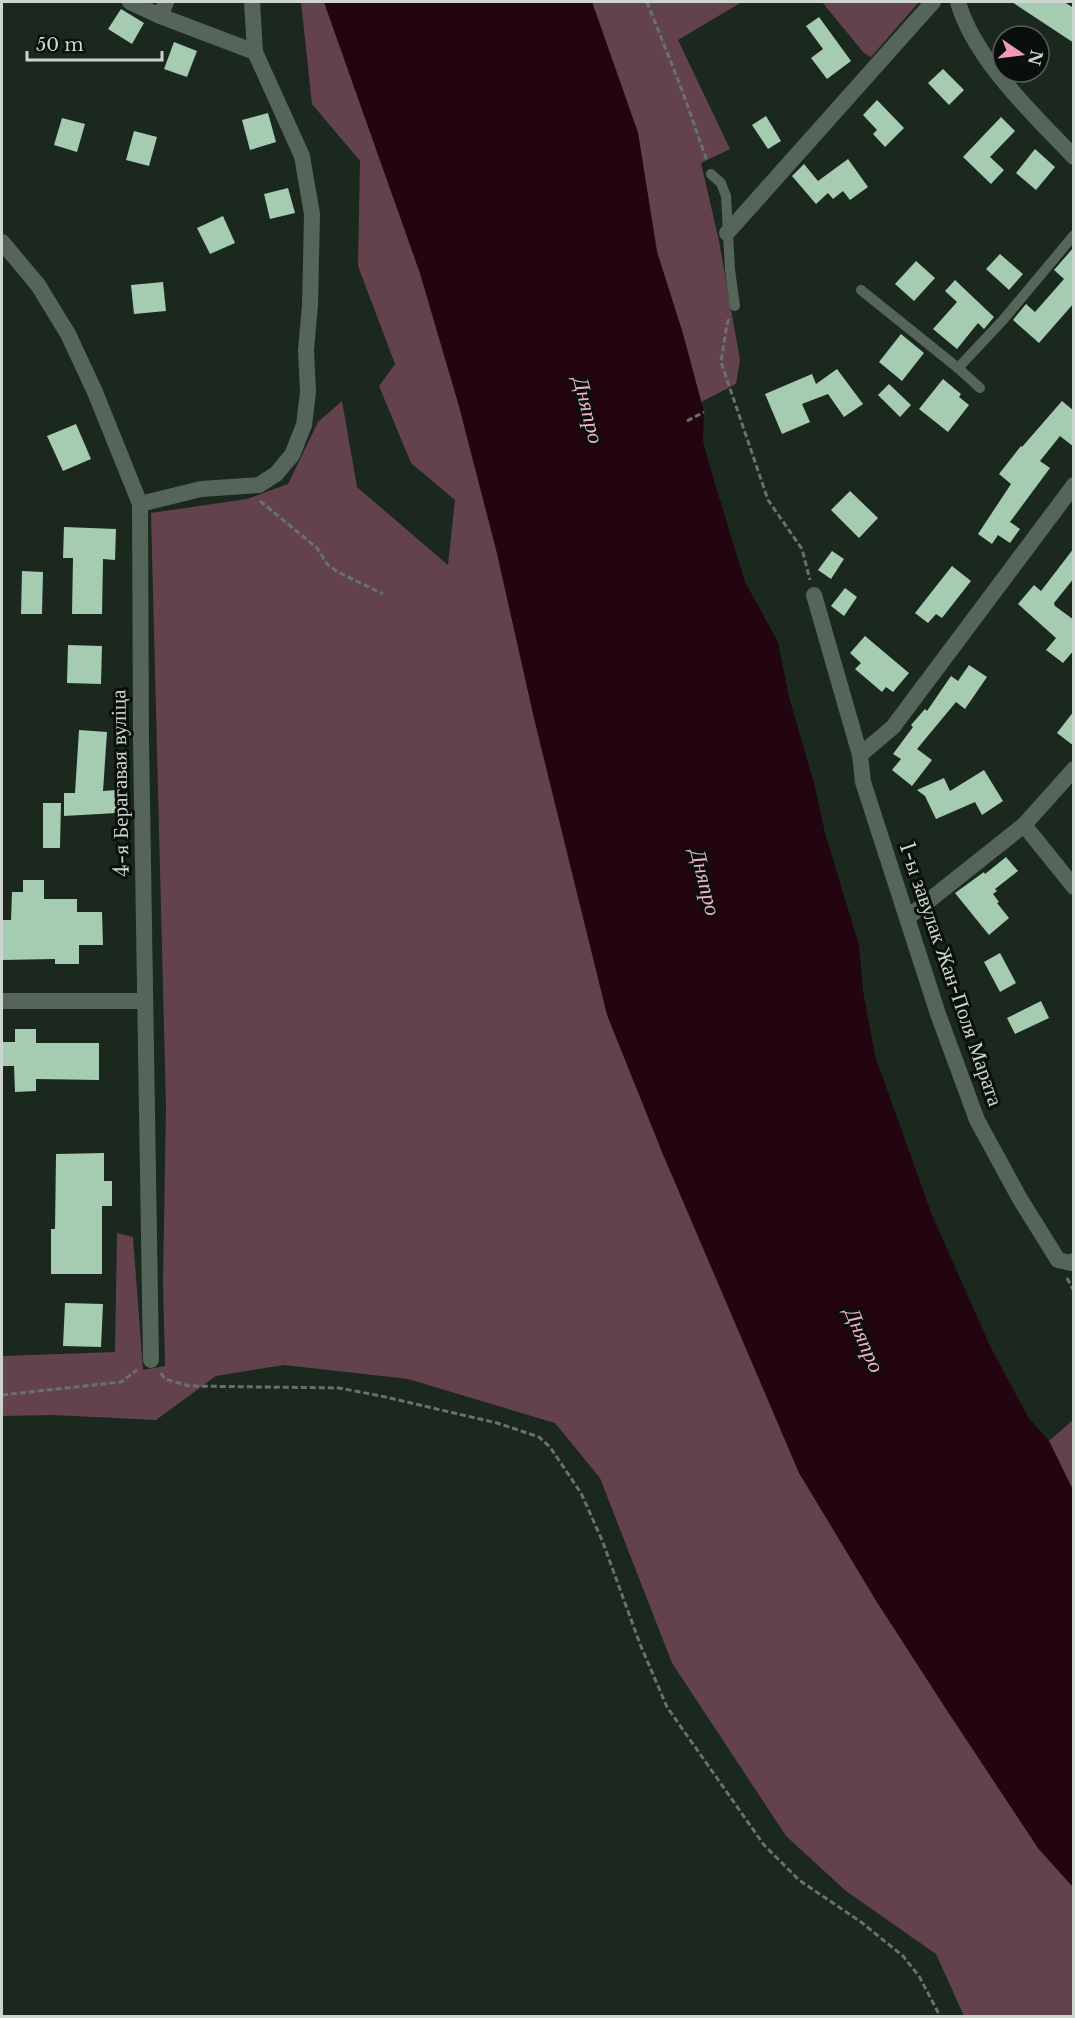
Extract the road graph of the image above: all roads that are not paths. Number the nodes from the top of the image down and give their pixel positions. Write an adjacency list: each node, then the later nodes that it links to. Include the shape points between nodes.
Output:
1 (130, 2): 5 (street)
2 (252, 2): 6 (street)
3 (933, 2): 9 (street)
4 (958, 2): 7 (street, via 974,37 1002,81)
5 (163, 9): 6 (street)
6 (255, 52): 17 (street, via 302,156 312,214 306,350 309,392 304,426 292,455 276,474 259,484 201,489)
7 (1074, 158)
8 (711, 174): 9 (lane, via 721,183 726,196)
9 (727, 233): 13 (lane)
10 (1074, 235): 14 (lane)
11 (2, 242): 17 (street, 4-я Берагавая вуліца, via 38,285 68,334)
12 (861, 290): 14 (lane)
13 (735, 306)
14 (958, 368): 15 (lane)
15 (980, 388)
16 (1074, 485): 19 (street, via 893,727)
17 (140, 504): 25 (street, 4-я Берагавая вуліца)
18 (814, 595): 19 (street, 1-ы завулак Жан-Поля Марата)
19 (860, 755): 23 (street, 1-ы завулак Жан-Поля Марата, via 863,782)
20 (1074, 769): 21 (street)
21 (1024, 825): 22 (street); 23 (street)
22 (1074, 887)
23 (907, 918): 26 (street, 1-ы завулак Жан-Поля Марата, via 977,1120 1020,1199)
24 (2, 1001): 25 (street)
25 (145, 1001): 27 (street, 4-я Берагавая вуліца)
26 (1066, 1261)
27 (152, 1360)

